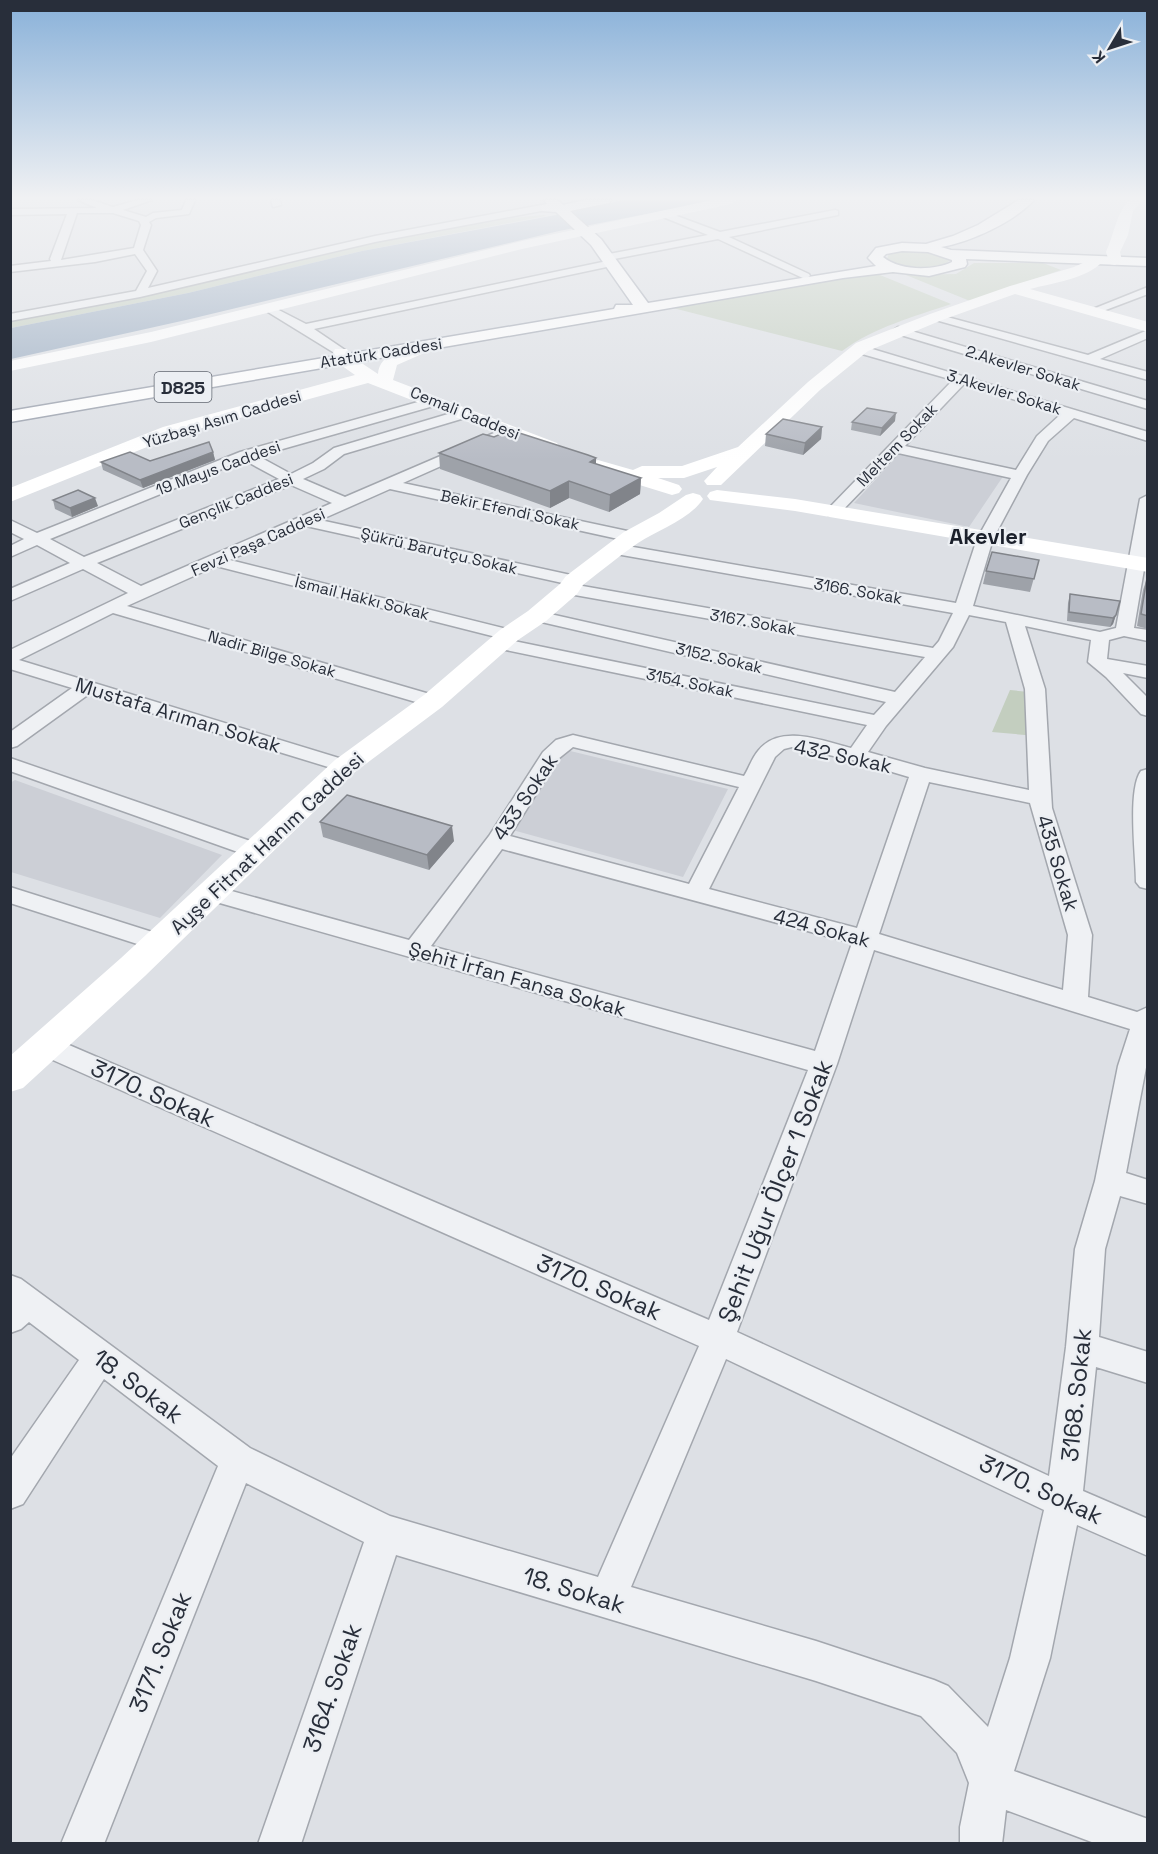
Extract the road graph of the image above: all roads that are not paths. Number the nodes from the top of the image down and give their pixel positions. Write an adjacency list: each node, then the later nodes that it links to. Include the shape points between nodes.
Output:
1 (142, 287): 11 (street)
2 (172, 287): 11 (street)
3 (359, 287): 13 (main road)
4 (495, 287): 19 (street)
5 (615, 287): 12 (main road)
6 (739, 287): 12 (main road, Atatürk Caddesi / D825)
7 (755, 287): 12 (main road, Atatürk Caddesi / D825)
8 (1023, 287): 9 (main road, Ayşe Fitnat Hanım Caddesi)
9 (1015, 289): 14 (main road); 15 (main road, Ayşe Fitnat Hanım Caddesi); 18 (main road)
10 (1148, 290): 14 (street)
11 (140, 294): 16 (street)
12 (618, 306): 22 (main road, Atatürk Caddesi / D825); 24 (main road, Atatürk Caddesi / D825)
13 (269, 309): 19 (street); 26 (main road)
14 (1099, 309): 17 (main road)
15 (936, 317): 20 (main road, Ayşe Fitnat Hanım Caddesi); 25 (street)
16 (10, 318)
17 (1148, 322)
18 (1148, 327)
19 (304, 328): 24 (street)
20 (898, 331): 23 (main road, Ayşe Fitnat Hanım Caddesi); 32 (street, 2.Akevler Sokak)
21 (1148, 333): 25 (street)
22 (425, 346): 24 (main road, Atatürk Caddesi / D825); 29 (main road, Cemali Caddesi, via 391,361)
23 (859, 349): 30 (street, 3.Akevler Sokak); 40 (main road, Ayşe Fitnat Hanım Caddesi)
24 (347, 356): 27 (main road, Atatürk Caddesi / D825); 29 (main road, Cemali Caddesi); 33 (main road, Atatürk Caddesi / D825)
25 (1090, 359): 28 (street)
26 (10, 366)
27 (292, 369): 29 (main road, Cemali Caddesi, via 326,367); 36 (main road, Atatürk Caddesi / D825)
28 (1148, 376)
29 (379, 378): 31 (main road, Cemali Caddesi); 47 (main road, Yüzbaşı Asım Caddesi, via 170,431)
30 (962, 379): 34 (street, 3.Akevler Sokak); 39 (street, Meltem Sokak)
31 (432, 402): 35 (main road, Cemali Caddesi); 41 (street, 19 Mayıs Caddesi)
32 (1148, 405)
33 (10, 410)
34 (1072, 413): 38 (street, 3.Akevler Sokak); 43 (street, via 1042,439)
35 (463, 414): 37 (main road, Cemali Caddesi); 44 (street, Gençlik Caddesi, via 339,451 330,461)
36 (10, 417)
37 (508, 431): 42 (main road, Cemali Caddesi); 45 (street, Fevzi Paşa Caddesi)
38 (1148, 437)
39 (895, 448): 43 (street); 51 (street, Meltem Sokak)
40 (743, 451): 42 (main road, via 684,472); 46 (main road, Ayşe Fitnat Hanım Caddesi)
41 (245, 455): 44 (street); 55 (street, 19 Mayıs Caddesi)
42 (615, 471): 46 (main road, Cemali Caddesi); 54 (main road, via 661,496)
43 (1020, 475): 56 (street)
44 (290, 479): 50 (street); 59 (street, Gençlik Caddesi)
45 (388, 484): 50 (street, Fevzi Paşa Caddesi); 54 (street, Bekir Efendi Sokak)
46 (697, 487): 49 (main road); 51 (main road); 54 (main road, Ayşe Fitnat Hanım Caddesi)
47 (10, 496)
48 (1148, 499): 60 (street)
49 (774, 502): 51 (main road); 54 (main road, via 723,506)
50 (345, 503): 52 (street, Fevzi Paşa Caddesi)
51 (823, 510): 56 (main road)
52 (305, 521): 58 (street, Fevzi Paşa Caddesi); 61 (street, Şükrü Barutçu Sokak)
53 (10, 525): 55 (street)
54 (643, 530): 61 (main road, Ayşe Fitnat Hanım Caddesi); 65 (street, 3166. Sokak)
55 (39, 538): 57 (street, 19 Mayıs Caddesi); 59 (street)
56 (985, 540): 60 (main road); 65 (street)
57 (10, 552)
58 (216, 561): 62 (street, Fevzi Paşa Caddesi); 71 (street, İsmail Hakkı Sokak)
59 (83, 563): 62 (street); 63 (street, Gençlik Caddesi)
60 (1142, 564): 68 (street)
61 (571, 585): 66 (main road, Ayşe Fitnat Hanım Caddesi); 72 (street, 3167. Sokak)
62 (141, 593): 64 (street, Fevzi Paşa Caddesi)
63 (10, 596)
64 (110, 607): 73 (street, Fevzi Paşa Caddesi); 79 (street, Nadir Bilge Sokak)
65 (963, 609): 67 (street, 3166. Sokak); 72 (street, via 947,643)
66 (537, 616): 71 (main road, Ayşe Fitnat Hanım Caddesi); 78 (street, 3152. Sokak)
67 (1014, 618): 70 (street, 3166. Sokak); 89 (street, 435 Sokak, via 1035,689)
68 (1124, 631): 69 (street); 70 (street)
69 (1148, 636)
70 (1100, 637): 74 (street)
71 (505, 639): 79 (main road, Ayşe Fitnat Hanım Caddesi); 81 (street, 3154. Sokak)
72 (937, 654): 78 (street)
73 (10, 657)
74 (1096, 662): 76 (street); 80 (street)
75 (10, 663): 77 (street, Mustafa Arıman Sokak)
76 (1148, 672)
77 (86, 687): 82 (street); 85 (street, Mustafa Arıman Sokak)
78 (900, 699): 81 (street)
79 (433, 701): 85 (main road, Ayşe Fitnat Hanım Caddesi)
80 (1148, 710)
81 (879, 722): 83 (street)
82 (10, 742)
83 (856, 755): 86 (street, 432 Sokak); 88 (street, 432 Sokak, via 792,741 777,744 766,754)
84 (10, 764): 92 (street)
85 (345, 766): 92 (main road, Ayşe Fitnat Hanım Caddesi)
86 (921, 774): 89 (street, 432 Sokak); 97 (street, Şehit Uğur Ölçer 1 Sokak)
87 (1148, 775): 90 (street)
88 (752, 784): 91 (street, 433 Sokak, via 567,742 550,756); 95 (street, 432 Sokak)
89 (1042, 799): 100 (street, 435 Sokak, via 1041,808 1080,935)
90 (1146, 803): 93 (street)
91 (497, 840): 95 (street, 424 Sokak); 99 (street, 433 Sokak)
92 (257, 850): 94 (main road, Ayşe Fitnat Hanım Caddesi)
93 (1147, 882)
94 (210, 893): 98 (main road, Ayşe Fitnat Hanım Caddesi); 99 (street, Şehit İrfan Fansa Sokak)
95 (695, 894): 97 (street, 424 Sokak)
96 (10, 895): 98 (street)
97 (867, 939): 100 (street, 424 Sokak); 103 (street, Şehit Uğur Ölçer 1 Sokak)
98 (159, 943): 102 (main road, Ayşe Fitnat Hanım Caddesi)
99 (415, 950): 103 (street, Şehit İrfan Fansa Sokak)
100 (1075, 1003): 101 (street, 424 Sokak)
101 (1146, 1020): 104 (street, 3168. Sokak)
102 (46, 1046): 105 (main road, Ayşe Fitnat Hanım Caddesi); 109 (street, 3170. Sokak)
103 (824, 1064): 109 (street, Şehit Uğur Ölçer 1 Sokak)
104 (1139, 1069): 106 (street, 3168. Sokak)
105 (10, 1078)
106 (1110, 1180): 107 (street); 110 (street, 3168. Sokak, via 1090,1249)
107 (1148, 1192)
108 (16, 1303): 111 (street, 18. Sokak)
109 (718, 1339): 115 (street, 3170. Sokak); 118 (street, Şehit Uğur Ölçer 1 Sokak)
110 (1082, 1347): 112 (street); 115 (street, 3168. Sokak)
111 (99, 1358): 113 (street, 18. Sokak); 114 (street)
112 (1148, 1368)
113 (238, 1460): 116 (street, 18. Sokak); 121 (street, 3171. Sokak)
114 (10, 1491)
115 (1064, 1501): 117 (street, 3170. Sokak); 119 (street, 3168. Sokak, via 1030,1658)
116 (386, 1533): 118 (street, 18. Sokak); 122 (street, 3164. Sokak)
117 (1148, 1538)
118 (607, 1600): 119 (street, 18. Sokak, via 934,1700 972,1738)
119 (990, 1784): 120 (street); 123 (street, 3168. Sokak)
120 (1148, 1841)
121 (81, 1844)
122 (279, 1844)
123 (981, 1844)

